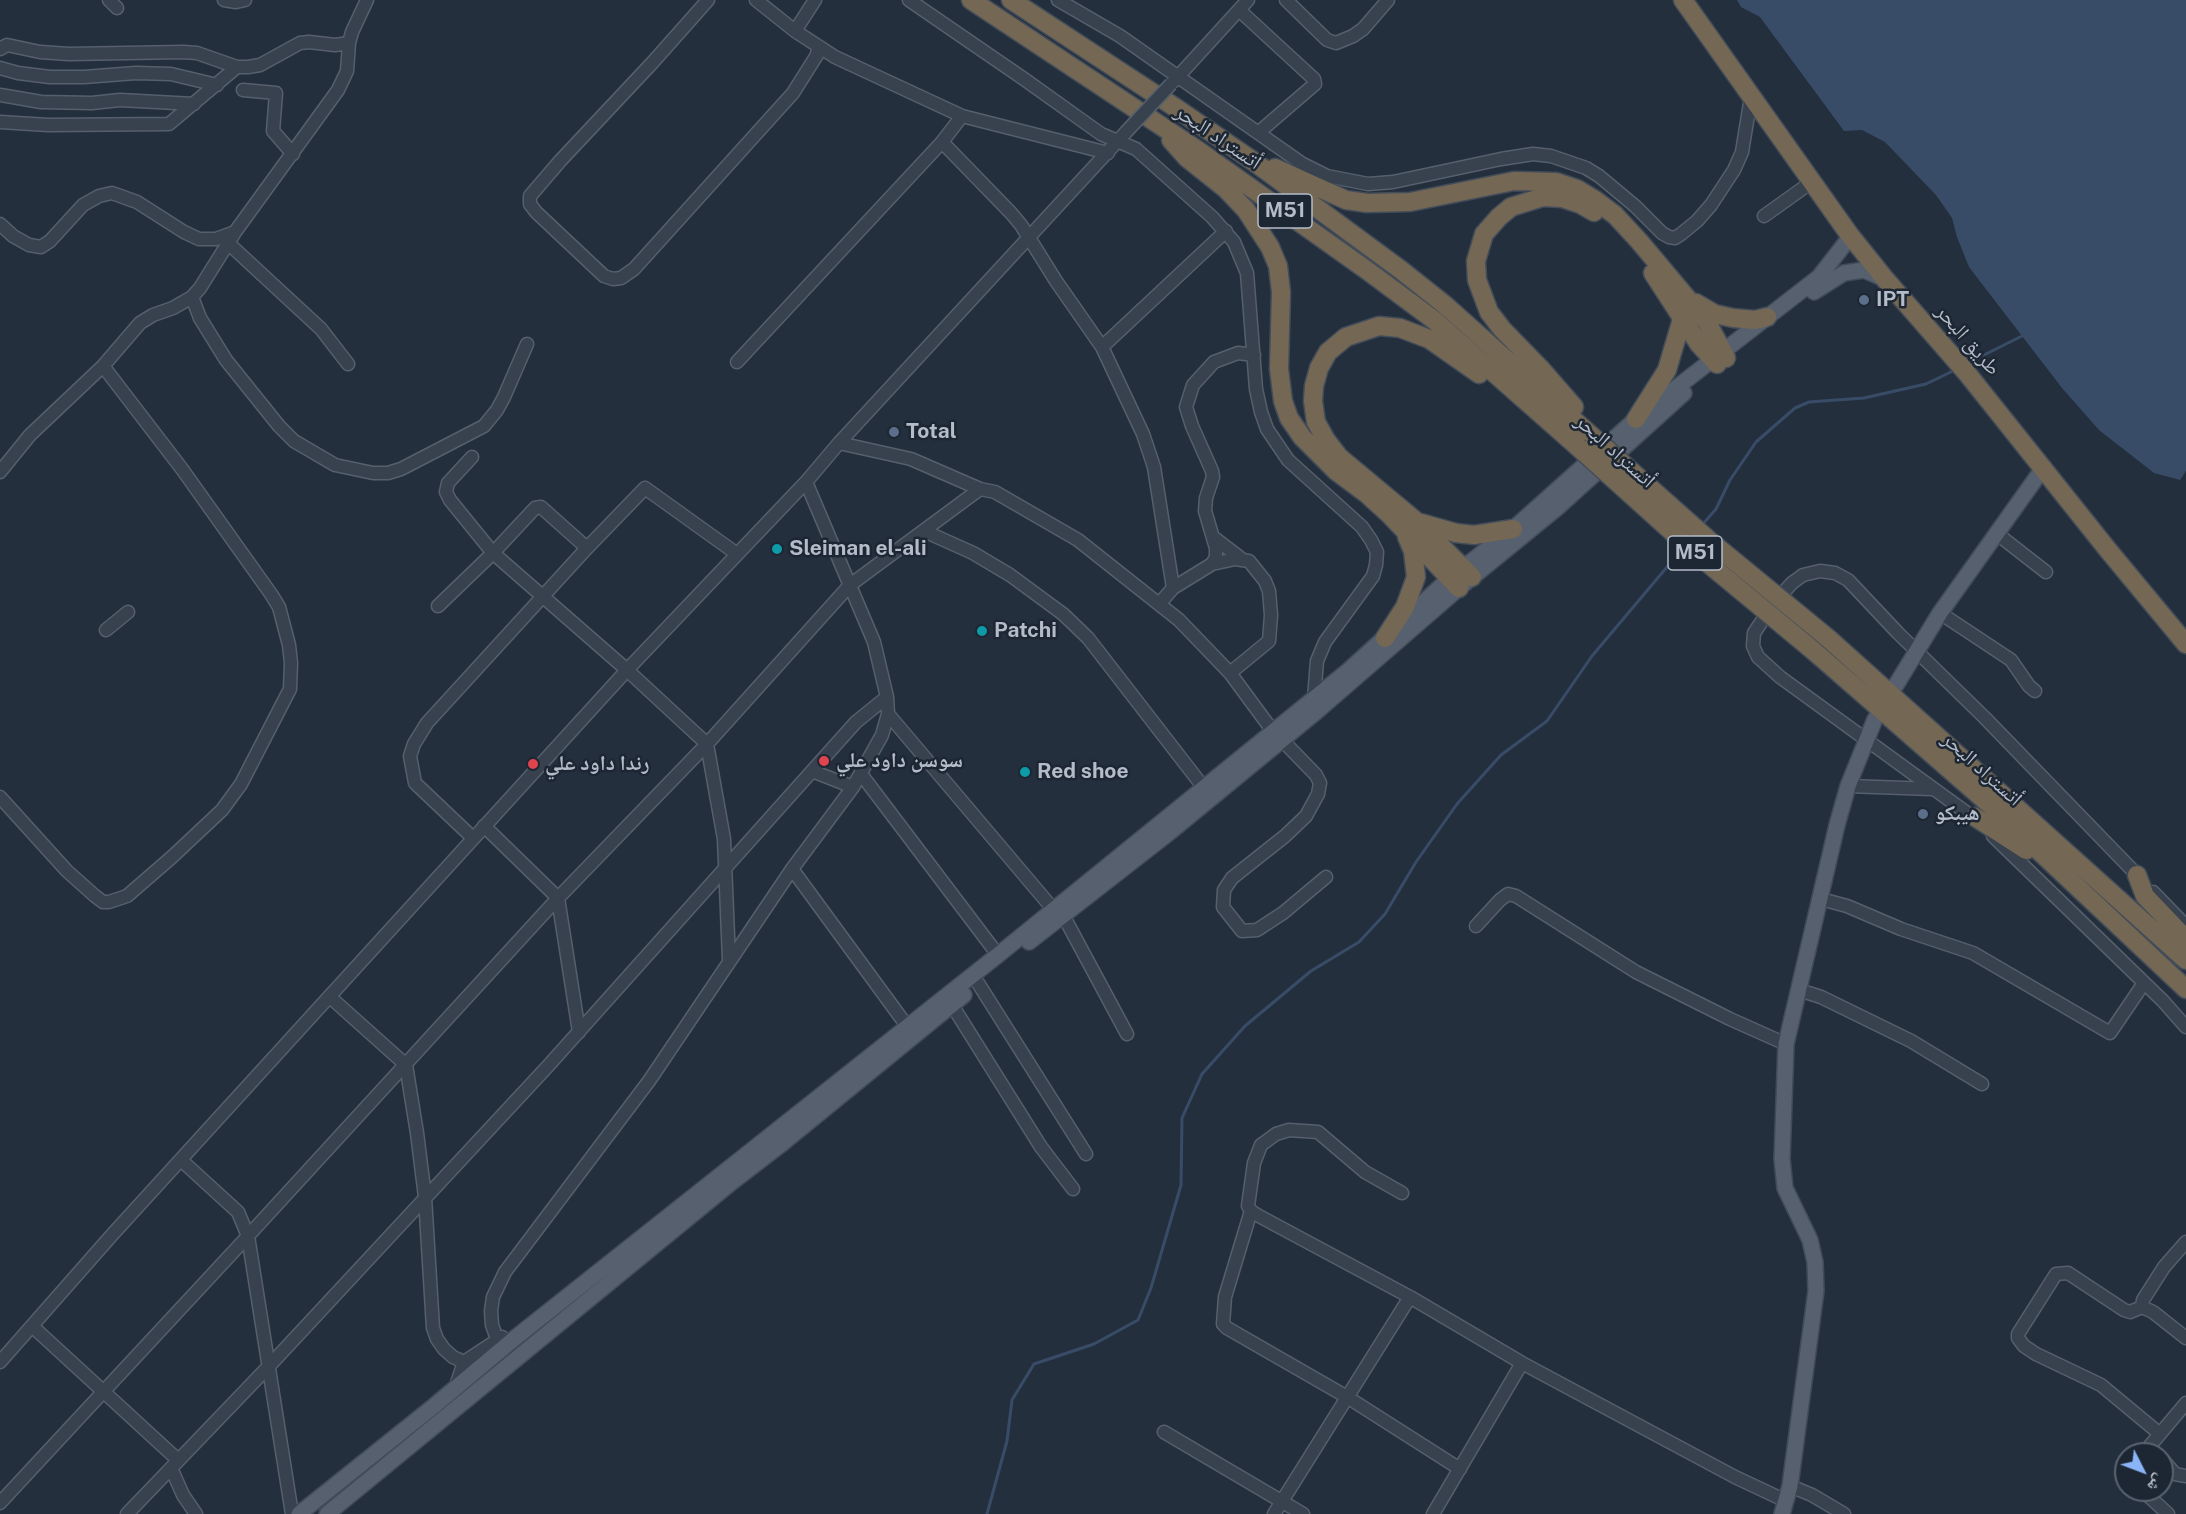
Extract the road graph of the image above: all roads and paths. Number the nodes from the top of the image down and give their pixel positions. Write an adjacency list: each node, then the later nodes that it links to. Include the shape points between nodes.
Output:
1 (224, 0): 2 (street)
2 (245, 0)
3 (368, 0): 17 (street)
4 (708, 0): 18 (street, via 530,196 536,212 604,276 621,278 634,269 793,93)
5 (756, 0): 16 (street)
6 (815, 0): 16 (street)
7 (909, 0): 32 (street, via 1090,127 1101,134)
8 (971, 0): 30 (highway, أتستراد البحر / M51)
9 (1011, 0): 36 (highway, أتستراد البحر / M51)
10 (1058, 0): 22 (street, via 1120,36)
11 (1248, 0): 15 (street)
12 (1286, 0): 13 (street, via 1327,40 1336,43 1363,29)
13 (1388, 0)
14 (1683, 0): 26 (highway, طريق البحر)
15 (1239, 10): 22 (street); 31 (street, via 1315,84)
16 (795, 31): 18 (street)
17 (349, 43): 20 (street, via 305,42 260,65); 35 (street, via 345,76)
18 (818, 47): 28 (street)
19 (0, 50): 20 (street, via 7,45 61,54 197,53)
20 (237, 67): 23 (street)
21 (0, 68): 23 (street, via 50,77 171,74)
22 (1175, 80): 31 (street); 32 (street, bridge)
23 (216, 85): 27 (street)
24 (243, 90): 35 (street, via 276,93 273,131)
25 (0, 95): 27 (street, via 41,102 120,100)
26 (1751, 97): 31 (street, via 1742,152 1734,170 1712,205 1675,238 1662,233 1599,176 1551,156 1533,154 1368,184 1327,176); 37 (highway, طريق البحر)
27 (194, 104): 29 (street, via 164,125 48,126)
28 (962, 116): 33 (street); 34 (street)
29 (0, 122)
30 (1159, 125): 56 (highway, أتستراد البحر / M51, via 1434,320); 65 (highway, via 1187,158 1246,210 1270,247 1278,266 1281,292 1279,369 1289,418 1329,464)
31 (1258, 133)
32 (1123, 137): 34 (street); 40 (street)
33 (942, 142): 42 (street); 53 (street)
34 (1108, 153): 42 (street)
35 (292, 154): 43 (street)
36 (1253, 161): 46 (highway, via 1346,200 1367,203 1410,202 1514,182 1556,182 1577,189 1615,215); 58 (highway, أتستراد البحر / M51, via 1436,298)
37 (1813, 181): 38 (street); 41 (highway, طريق البحر)
38 (1764, 216)
39 (0, 224): 43 (street, via 29,245 41,247 84,205 112,193 137,202 199,239)
40 (1226, 231): 50 (street); 51 (street, via 1247,273)
41 (1849, 234): 44 (highway, طريق البحر); 47 (main road, via 1819,277)
42 (1029, 237): 50 (street); 59 (street)
43 (232, 238): 45 (street); 54 (street, via 321,328)
44 (1885, 279): 52 (main road, via 1864,270 1837,276); 61 (highway, طريق البحر)
45 (192, 297): 49 (street, via 226,360 294,441 334,465 373,473 401,469 484,426 504,397); 55 (street, via 146,319)
46 (1687, 297): 47 (highway, via 1715,314 1755,320); 52 (highway, via 1707,322)
47 (1767, 317): 52 (main road)
48 (1682, 319): 52 (highway, via 1699,344); 57 (highway, via 1667,370); 58 (highway, via 1647,266 1606,223 1580,204 1543,197 1511,207 1484,234 1476,261 1477,280 1489,312 1575,408)
49 (527, 344)
50 (1102, 347): 78 (street, via 1143,434 1154,468)
51 (1254, 355): 69 (street, via 1238,353 1214,362 1193,385 1186,408 1212,471 1205,511); 93 (street, via 1261,412 1277,446 1304,476 1362,527 1377,552 1373,576 1324,642 1317,661)
52 (1719, 358): 57 (main road); 76 (main road, via 1557,508)
53 (737, 362)
54 (348, 364)
55 (103, 366): 62 (street, via 30,435); 105 (street, via 271,594 289,645 290,689 241,784 222,810 127,896 109,902 95,896)
56 (1511, 389): 58 (highway, أتستراد البحر / M51); 65 (highway, via 1484,378 1429,339 1400,328 1379,326 1364,330 1346,337 1328,352 1314,386 1316,422 1339,457)
57 (1636, 419): 66 (main road)
58 (1586, 438): 113 (highway, أتستراد البحر / M51, bridge, via 1698,555 1815,652); 122 (highway, أتستراد البحر / M51, bridge, via 1829,639)
59 (839, 443): 63 (street); 64 (street, via 911,459)
60 (472, 458): 71 (street, via 448,483 446,492)
61 (2044, 467): 68 (main road); 86 (highway, طريق البحر)
62 (0, 472)
63 (806, 482): 72 (street); 77 (street)
64 (980, 489): 67 (street); 80 (street, via 995,492 1056,526)
65 (1410, 526): 66 (highway, via 1474,535); 76 (highway); 85 (highway, via 1416,577 1405,607)
66 (1513, 529): 76 (main road)
67 (924, 531): 77 (street); 103 (street, via 1010,575 1063,614 1088,638)
68 (1996, 533): 75 (street); 83 (main road)
69 (1213, 537): 73 (street); 74 (street, via 1216,557)
70 (587, 548): 71 (street, via 541,507 535,508); 72 (street, via 645,488); 79 (street)
71 (493, 553): 79 (street); 81 (street)
72 (737, 554): 88 (street)
73 (1243, 560): 74 (street); 89 (street, via 1255,566 1269,591 1269,641)
74 (1212, 564): 78 (street)
75 (2046, 572)
76 (1462, 578): 85 (main road); 96 (main road)
77 (850, 585): 92 (street, via 873,642); 98 (street)
78 (1173, 588): 80 (street)
79 (544, 596): 88 (street); 108 (street, via 427,723 414,744 411,756 415,783)
80 (1160, 603): 89 (street)
81 (438, 606)
82 (128, 612): 84 (street)
83 (1940, 613): 87 (main road); 91 (street, via 2011,660)
84 (106, 630)
85 (1385, 638): 93 (main road)
86 (2186, 644)
87 (1916, 652): 90 (main road); 97 (street, via 1848,580 1820,571 1792,582 1754,633 1753,646 1765,664); 111 (street)
88 (627, 670): 98 (street); 107 (street)
89 (1230, 673): 96 (street)
90 (1896, 685)
91 (2035, 691)
92 (887, 697): 94 (street); 99 (street, via 856,722)
93 (1314, 698): 96 (main road)
94 (888, 714): 100 (street, via 882,735); 116 (street)
95 (1875, 719): 97 (main road)
96 (1277, 735): 103 (main road); 112 (street, via 1316,775 1320,783 1318,794 1306,816 1286,836 1232,878 1224,890 1223,907 1242,931 1257,930); 116 (main road, via 1170,832)
97 (1866, 741): 101 (main road); 104 (street)
98 (706, 744): 109 (street); 114 (street)
99 (812, 771): 102 (street); 109 (street)
100 (861, 774): 102 (street); 120 (street)
101 (1848, 786): 104 (street); 115 (main road)
102 (853, 787): 110 (street)
103 (1204, 788): 116 (main road)
104 (1932, 789): 106 (street)
105 (0, 797)
106 (1975, 818): 113 (highway); 124 (street)
107 (484, 826): 108 (street); 114 (street)
108 (473, 838): 127 (street)
109 (727, 864): 121 (street); 131 (street)
110 (792, 869): 121 (street); 129 (street)
111 (2137, 875): 118 (street); 119 (highway, via 2145,896)
112 (1326, 877)
113 (2074, 883): 126 (highway, أتستراد البحر / M51)
114 (558, 898): 131 (street); 134 (street)
115 (1821, 899): 124 (street, via 1973,953 2110,1032); 125 (main road)
116 (1058, 912): 120 (main road); 123 (main road); 132 (street)
117 (1476, 926): 133 (street, via 1508,894 1516,896 1636,972)
118 (2186, 926)
119 (2186, 939)
120 (998, 955): 129 (main road)
121 (729, 960): 149 (street, via 649,1081 497,1284 491,1311)
122 (2186, 960)
123 (978, 983): 128 (main road); 136 (street)
124 (2144, 983): 130 (street)
125 (1799, 990): 133 (main road); 135 (street, via 1911,1041)
126 (2186, 990)
127 (330, 997): 134 (street); 137 (street)
128 (952, 1005): 138 (street, via 1041,1147); 172 (main road)
129 (908, 1026): 147 (main road)
130 (2186, 1026)
131 (579, 1032): 140 (street)
132 (1127, 1034)
133 (1786, 1044): 163 (main road, via 1782,1159 1785,1188 1810,1240 1816,1292)
134 (406, 1065): 140 (street); 142 (street)
135 (1982, 1084)
136 (1086, 1154)
137 (181, 1160): 142 (street, via 238,1212); 146 (street)
138 (1072, 1189)
139 (1402, 1193): 141 (street, via 1365,1173 1318,1132 1289,1130 1261,1144 1247,1200)
140 (425, 1197): 151 (street, via 433,1328 444,1349); 153 (street)
141 (1251, 1211): 144 (street); 156 (street, via 1225,1297 1223,1324)
142 (248, 1236): 153 (street); 155 (street)
143 (2186, 1242): 145 (street, via 2164,1267)
144 (1410, 1297): 152 (street); 156 (street)
145 (2142, 1306): 148 (street); 159 (street, via 2130,1312 2124,1310 2062,1272 2052,1279 2018,1338 2036,1354 2102,1384)
146 (32, 1326): 150 (street); 155 (street)
147 (515, 1338): 149 (street); 154 (main road)
148 (2186, 1338)
149 (497, 1339): 151 (street)
150 (0, 1362)
151 (464, 1362): 154 (street)
152 (1522, 1363): 162 (street); 167 (street, via 1735,1477)
153 (270, 1365): 161 (street); 170 (street)
154 (456, 1386): 171 (main road)
155 (103, 1393): 161 (street); 166 (street)
156 (1347, 1397): 162 (street); 164 (street)
157 (2186, 1403): 159 (street)
158 (1164, 1432): 164 (street)
159 (2160, 1434): 160 (street)
160 (2155, 1442)
161 (175, 1464): 168 (street); 169 (street, via 183,1495)
162 (1460, 1469): 175 (street)
163 (1790, 1486): 167 (main road); 176 (street)
164 (1282, 1501): 173 (street); 174 (street)
165 (2155, 1502): 177 (street)
166 (0, 1503)
167 (1784, 1508)
168 (127, 1514)
169 (196, 1514)
170 (292, 1514)
171 (299, 1514)
172 (327, 1514)
173 (1274, 1514)
174 (1303, 1514)
175 (1433, 1514)
176 (1844, 1514)
177 (2168, 1514)

